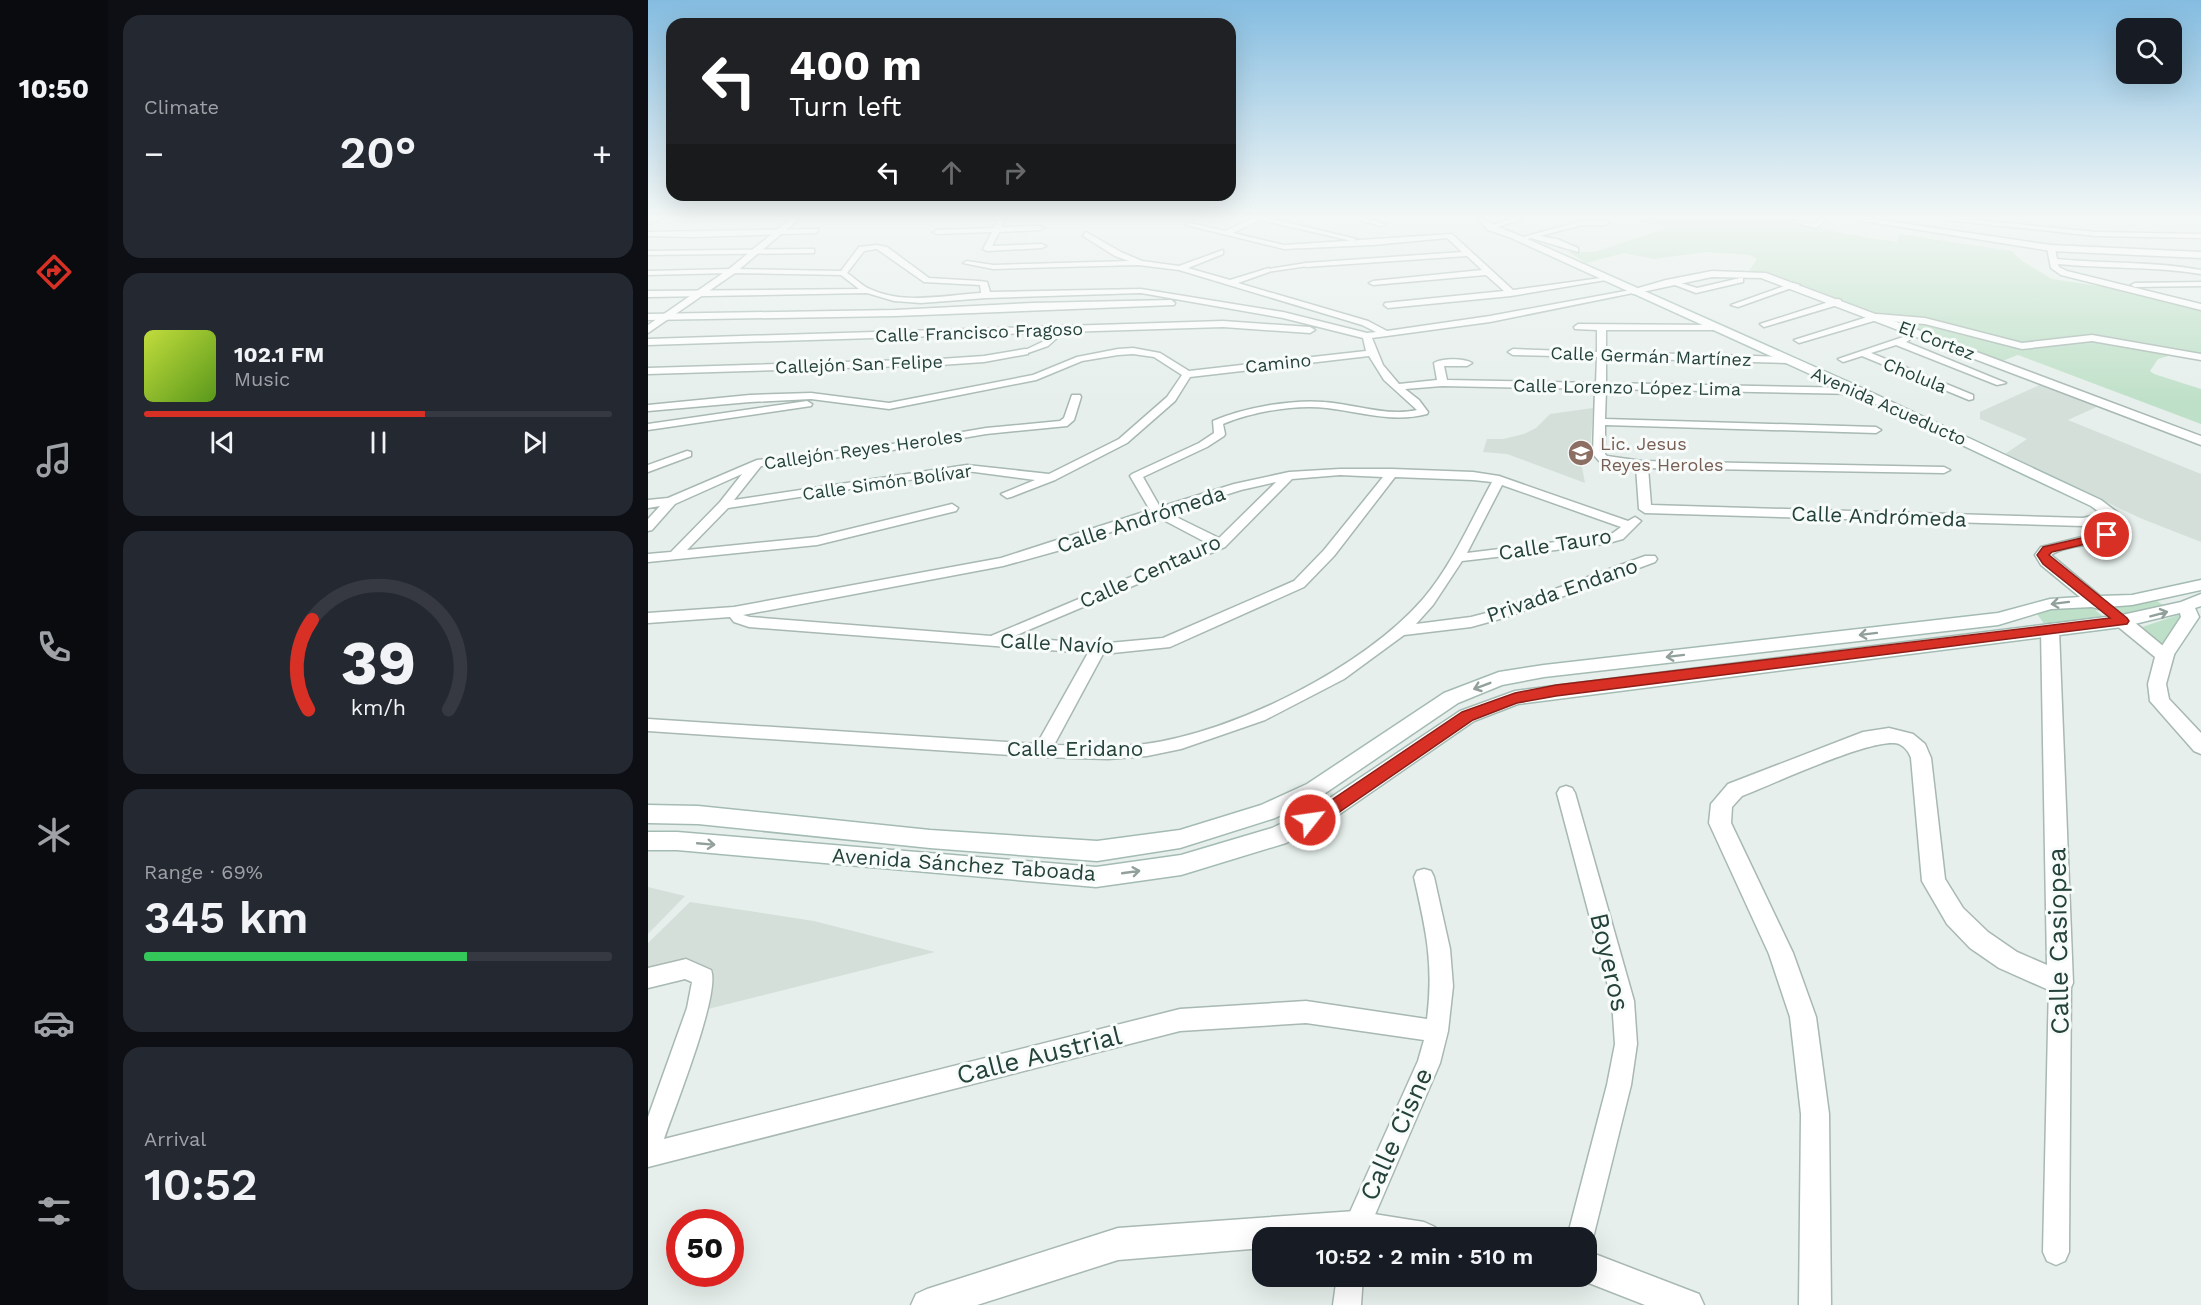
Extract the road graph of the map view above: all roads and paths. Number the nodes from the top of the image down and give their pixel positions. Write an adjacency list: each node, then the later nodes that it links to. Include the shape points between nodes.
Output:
1 (720, 280): 22 (main road)
2 (852, 280): 20 (street)
3 (927, 280): 25 (street, via 984,284)
4 (1225, 280): 14 (street)
5 (1239, 280): 14 (street)
6 (1406, 280): 16 (street)
7 (1497, 280): 23 (street)
8 (1602, 280): 23 (street)
9 (1610, 280): 21 (main road, Avenida Acueducto)
10 (1679, 280): 15 (main road, El Cortez)
11 (1740, 280): 15 (street, via 1696,291)
12 (1780, 280): 18 (main road, El Cortez)
13 (2092, 280): 19 (street)
14 (1233, 282): 43 (street, via 1365,322)
15 (1671, 282): 21 (main road, El Cortez)
16 (1373, 283)
17 (2201, 284): 19 (street)
18 (1796, 285): 26 (main road, El Cortez); 29 (street)
19 (2113, 285): 30 (street)
20 (867, 291): 22 (street); 25 (street, via 921,300)
21 (1633, 291): 39 (main road, Avenida Acueducto); 43 (street, via 1490,319)
22 (702, 293): 24 (street); 32 (main road)
23 (1511, 293): 28 (street)
24 (648, 294)
25 (986, 295): 27 (street, via 1141,291)
26 (1838, 302): 34 (main road, El Cortez); 36 (street)
27 (1198, 303): 31 (street); 32 (street)
28 (1388, 305)
29 (1735, 305)
30 (2200, 306)
31 (1228, 307): 35 (street); 45 (street, via 1283,315)
32 (666, 316): 33 (street); 41 (main road)
33 (648, 317)
34 (1876, 317): 44 (main road, El Cortez); 46 (street); 54 (street, via 1925,321 2022,346 2092,338)
35 (1223, 324): 40 (street, Calle Francisco Fragoso); 42 (street, Calle Francisco Fragoso)
36 (1764, 324)
37 (1578, 327): 38 (street)
38 (1602, 327): 39 (street); 53 (street)
39 (1714, 328): 56 (main road, Avenida Acueducto)
40 (1063, 329): 47 (street, Calle Francisco Fragoso); 49 (street, Callejón San Felipe, via 1045,344)
41 (648, 330)
42 (1310, 330)
43 (1385, 333): 45 (street)
44 (1920, 334): 48 (street); 72 (main road, El Cortez)
45 (1367, 336): 51 (street)
46 (1799, 340)
47 (648, 342)
48 (1898, 342): 52 (street); 61 (street)
49 (1025, 352): 58 (street, Callejón San Felipe, via 940,362)
50 (1513, 352): 53 (street, Calle Germán Martínez)
51 (1370, 353): 59 (street, Camino); 62 (street)
52 (1862, 353): 55 (street); 65 (street, Cholula)
53 (1602, 355): 56 (street, Calle Germán Martínez); 63 (street)
54 (2201, 357)
55 (1843, 359)
56 (1788, 360): 64 (main road, Avenida Acueducto)
57 (1467, 363): 60 (street, via 1439,363)
58 (648, 371)
59 (1187, 374): 67 (street, via 1157,355 1134,351 1080,358 1036,377 889,406); 80 (street, via 1171,399 1123,441)
60 (1442, 383): 62 (street, Calle Lorenzo López Lima); 63 (street, Calle Lorenzo López Lima)
61 (2001, 383)
62 (1396, 387): 88 (street, via 1421,406 1423,412 1395,414 1312,404 1217,423 1220,434 1136,476)
63 (1602, 387): 64 (street, Calle Lorenzo López Lima); 69 (street)
64 (1858, 391): 89 (main road, Avenida Acueducto, via 2063,486)
65 (1969, 397)
66 (1076, 398): 74 (street, Callejón Reyes Heroles, via 1069,420 1063,424)
67 (846, 399): 68 (street, via 776,397); 70 (street)
68 (648, 408)
69 (1599, 422): 71 (street); 75 (street, via 1599,454 1603,459)
70 (648, 427)
71 (1876, 430)
72 (2201, 441)
73 (687, 454): 76 (street)
74 (757, 463): 83 (street); 85 (street, Callejón Reyes Heroles)
75 (1642, 464): 77 (street); 87 (street)
76 (648, 469)
77 (1944, 470)
78 (1392, 473): 79 (street, Calle Andrómeda); 81 (street, Calle Andrómeda); 107 (street, Calle Navío, via 1329,554 1299,584 1165,644)
79 (1289, 476): 88 (street, Calle Andrómeda); 92 (street, Calle Centauro)
80 (1051, 478): 82 (street); 85 (street, Calle Simón Bolívar, via 967,468)
81 (1499, 480): 90 (street, Calle Andrómeda); 95 (street, Calle Eridano)
82 (1007, 494)
83 (671, 501): 84 (street); 91 (street)
84 (648, 504)
85 (724, 505): 93 (street, Callejón Reyes Heroles)
86 (952, 508): 93 (street, via 817,541)
87 (1645, 509): 89 (street, Calle Andrómeda, via 2083,522); 90 (street, Calle Tauro)
88 (1156, 512): 92 (street); 101 (street, Calle Andrómeda, via 1003,562)
89 (2112, 515): 98 (main road, via 2118,528 2107,535 2048,549 2043,555)
90 (1631, 526): 95 (street, Calle Tauro, via 1605,540)
91 (648, 527)
92 (1220, 544): 106 (street, Calle Centauro)
93 (673, 557): 94 (street)
94 (648, 558)
95 (1456, 558): 104 (street, Calle Eridano, via 1428,601)
96 (1650, 559): 104 (street, Privada Endano, via 1502,614 1471,622)
97 (2201, 585): 98 (main road, Avenida Sánchez Taboada, via 2132,600)
98 (2096, 601): 100 (main road, Avenida Sánchez Taboada, one-way to 100, via 2063,602); 103 (main road)
99 (2194, 603): 103 (main road, Avenida Sánchez Taboada, one-way to 99); 108 (main road, via 2190,617)
100 (2030, 610): 105 (main road, via 2034,620); 113 (main road, Avenida Sánchez Taboada, one-way to 113, via 1998,619 1499,679 1451,698 1314,790 1267,812 1180,839 1097,851 698,815)
101 (734, 612): 102 (street, Calle Andrómeda); 106 (street, Calle Navío, via 739,619 749,622)
102 (648, 618)
103 (2122, 621): 105 (main road, Avenida Sánchez Taboada); 108 (main road)
104 (1402, 630): 111 (street, Calle Eridano, via 1371,655 1313,688 1225,730 1146,750)
105 (2050, 630): 114 (main road, Avenida Sánchez Taboada, one-way to 105, via 1096,876 1181,865 1278,836 1317,817 1467,716 1515,698); 117 (main road, Calle Casiopea)
106 (993, 640): 107 (street, Calle Navío)
107 (1098, 649): 111 (street)
108 (2165, 655): 110 (main road, via 2157,694 2168,712)
109 (648, 725): 111 (street, Calle Eridano)
110 (2201, 747)
111 (1042, 751)
112 (1566, 793): 121 (street, Boyeros, via 1623,1001 1626,1044)
113 (648, 814)
114 (648, 841)
115 (1424, 877): 118 (street, Calle Cisne, via 1440,949 1442,986)
116 (648, 978): 119 (street, via 686,969 704,977 698,1008)
117 (2060, 983): 123 (street, Calle Casiopea); 129 (main road, via 2008,960 1979,940 1955,916 1934,881 1921,758 1919,749 1910,741 1896,736 1863,740 1735,790 1722,804 1720,823 1781,953 1803,1017 1815,1114)
118 (1437, 1031): 119 (street, Calle Austrial, via 1306,1012 1180,1020); 120 (street, Calle Cisne, via 1429,1063)
119 (648, 1153)
120 (1356, 1227)
121 (1583, 1227)
122 (1252, 1237): 126 (main road, via 1118,1244)
123 (2056, 1252)
124 (1597, 1271): 128 (main road)
125 (1349, 1287): 127 (street)
126 (927, 1305)
127 (1347, 1305)
128 (1688, 1305)
129 (1815, 1305)

